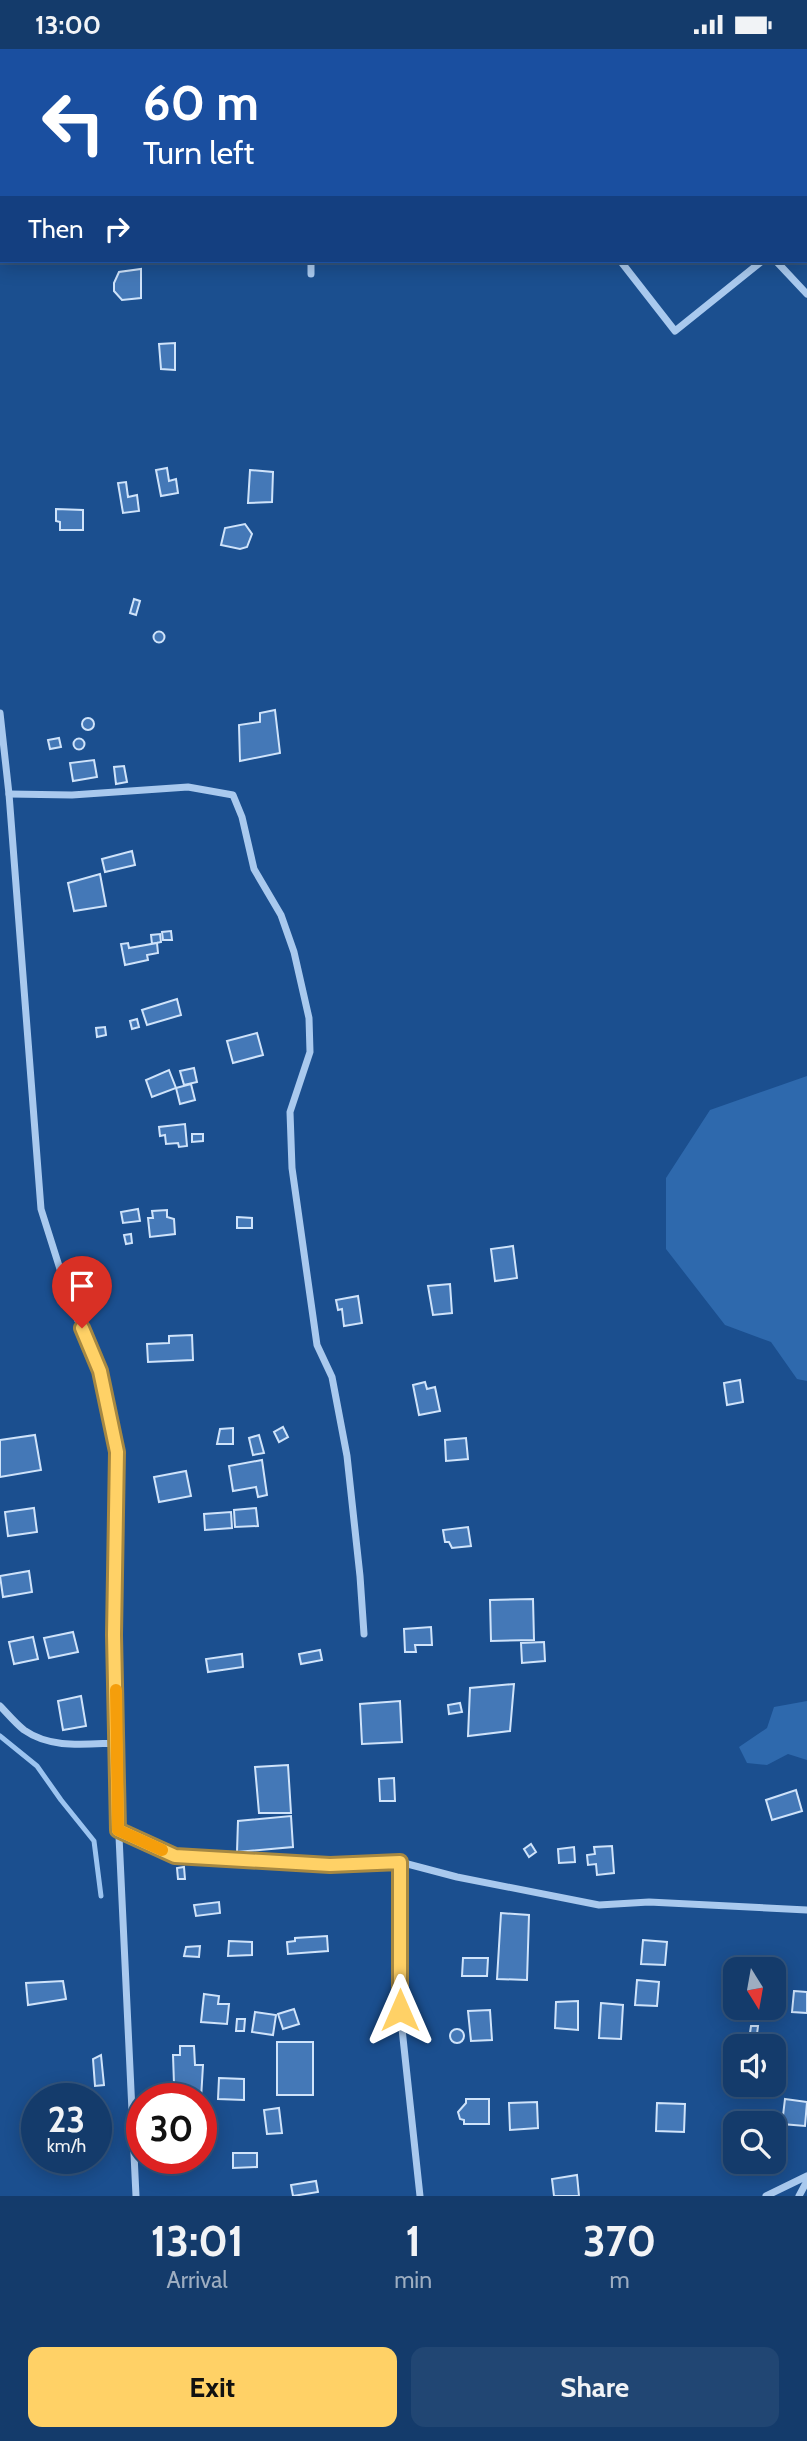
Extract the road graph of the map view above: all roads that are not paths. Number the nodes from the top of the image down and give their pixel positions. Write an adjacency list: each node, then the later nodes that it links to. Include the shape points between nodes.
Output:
1 (311, 263): 5 (street)
2 (622, 263): 3 (street, via 675,331)
3 (760, 263)
4 (778, 263): 6 (street)
5 (311, 274)
6 (807, 294)
7 (0, 713): 8 (street)
8 (9, 794): 9 (street, via 188,787 233,795 243,817 254,869 281,915 294,952 309,1018 310,1052 290,1112 293,1180 317,1345 332,1377 347,1456); 11 (street, via 41,1209 72,1307 100,1371 117,1452)
9 (364, 1634)
10 (0, 1706): 11 (street, via 23,1730 47,1742)
11 (116, 1743): 12 (street)
12 (118, 1830): 13 (street, via 175,1856 330,1865); 16 (street)
13 (400, 1862): 14 (street, via 599,1905 649,1902); 17 (street, via 400,2010)
14 (807, 1910)
15 (807, 2179): 18 (street); 19 (street)
16 (136, 2196)
17 (420, 2196)
18 (766, 2196)
19 (799, 2196)

